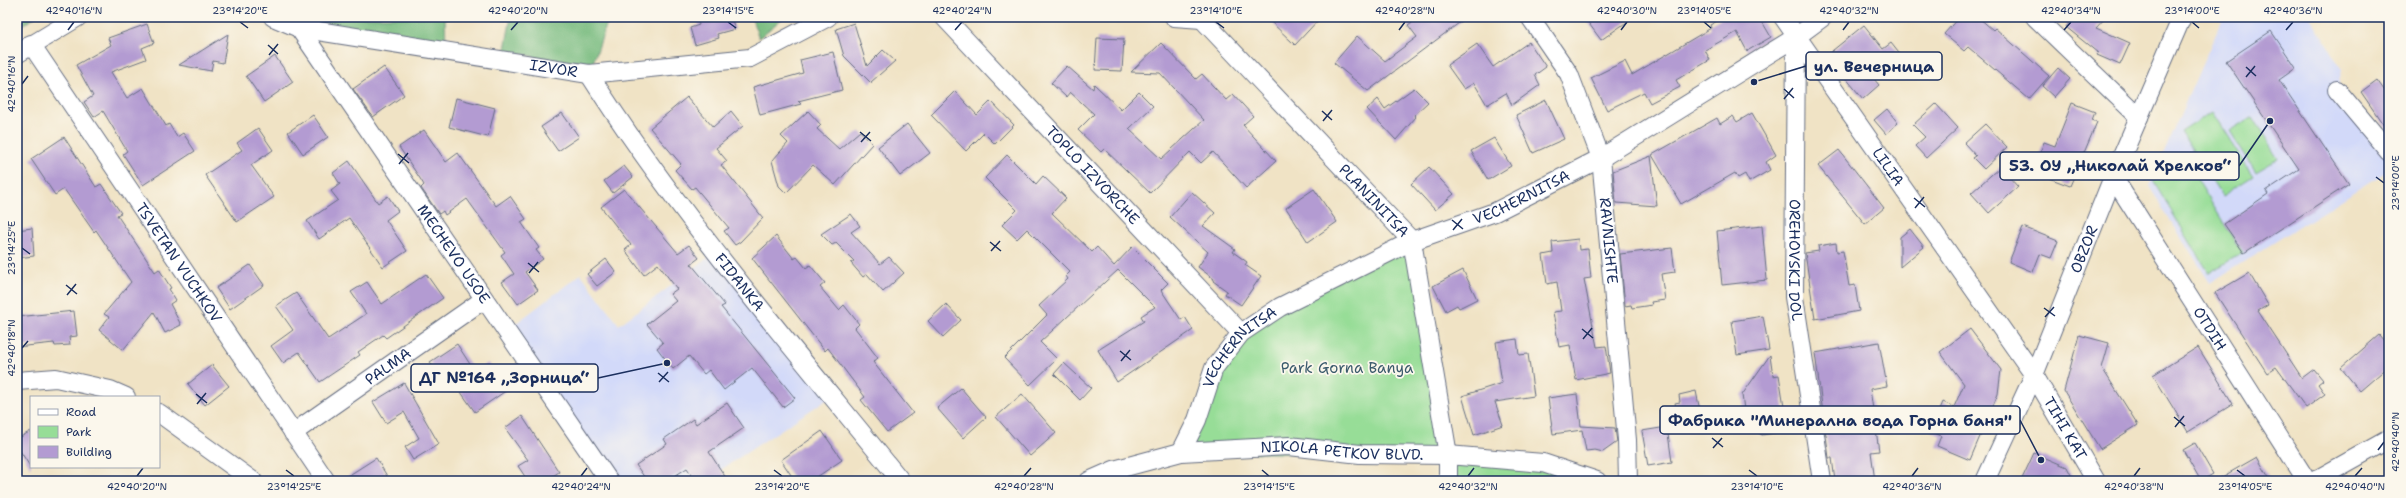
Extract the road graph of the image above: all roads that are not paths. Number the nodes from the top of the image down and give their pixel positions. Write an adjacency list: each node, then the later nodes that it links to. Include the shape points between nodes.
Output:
1 (78, 17): 14 (street)
2 (273, 17): 12 (street, IZVOR)
3 (828, 17): 15 (street, IZVOR, via 750,58)
4 (944, 17): 23 (street, TOPLO IZVORCHE)
5 (1174, 17): 11 (street)
6 (1530, 17): 19 (street, RAVNISHTE, via 1569,74)
7 (1783, 17): 13 (street, LILIA)
8 (1823, 17): 13 (street, VECHERNITSA)
9 (2035, 17): 17 (street)
10 (2182, 17): 17 (street, OBZOR)
11 (1203, 18): 21 (street, PLANINITSA)
12 (299, 28): 15 (street, IZVOR); 22 (street, MECHEVO USOE)
13 (1796, 37): 19 (street, VECHERNITSA); 24 (street, LILIA); 40 (street, OREHOVSKI DOL, via 1794,297)
14 (24, 49): 28 (street, TSVETAN VUCHKOV)
15 (589, 74): 35 (street, FIDANKA, via 621,124 717,252)
16 (2336, 90): 18 (street)
17 (2139, 117): 20 (street, OBZOR)
18 (2389, 152)
19 (1601, 158): 21 (street, VECHERNITSA, via 1495,212); 39 (street, RAVNISHTE, via 1627,440)
20 (2113, 177): 24 (street, OBZOR); 43 (street, OTDIH)
21 (1412, 241): 23 (street, VECHERNITSA, via 1280,307); 31 (street, PLANINITSA)
22 (483, 300): 28 (street, PALMA); 34 (street, MECHEVO USOE)
23 (1241, 333): 30 (street, VECHERNITSA, via 1214,368 1197,420)
24 (2034, 375): 41 (street, OBZOR); 42 (street, TIHI KAT)
25 (17, 381): 26 (street, via 56,378 110,390)
26 (124, 396)
27 (160, 414): 32 (street)
28 (292, 433): 33 (street, TSVETAN VUCHKOV)
29 (2389, 440): 44 (street)
30 (1181, 452): 31 (street, NIKOLA PETKOV BLVD., via 1289,446 1360,454); 36 (street, NIKOLA PETKOV BLVD., via 1114,470)
31 (1448, 455): 37 (street, PLANINITSA); 38 (street, NIKOLA PETKOV BLVD., via 1543,463)
32 (253, 481)
33 (326, 481)
34 (609, 481)
35 (901, 481)
36 (1089, 481)
37 (1448, 481)
38 (1596, 481)
39 (1628, 481)
40 (1822, 481)
41 (1985, 481)
42 (2096, 481)
43 (2307, 481)
44 (2314, 481)

